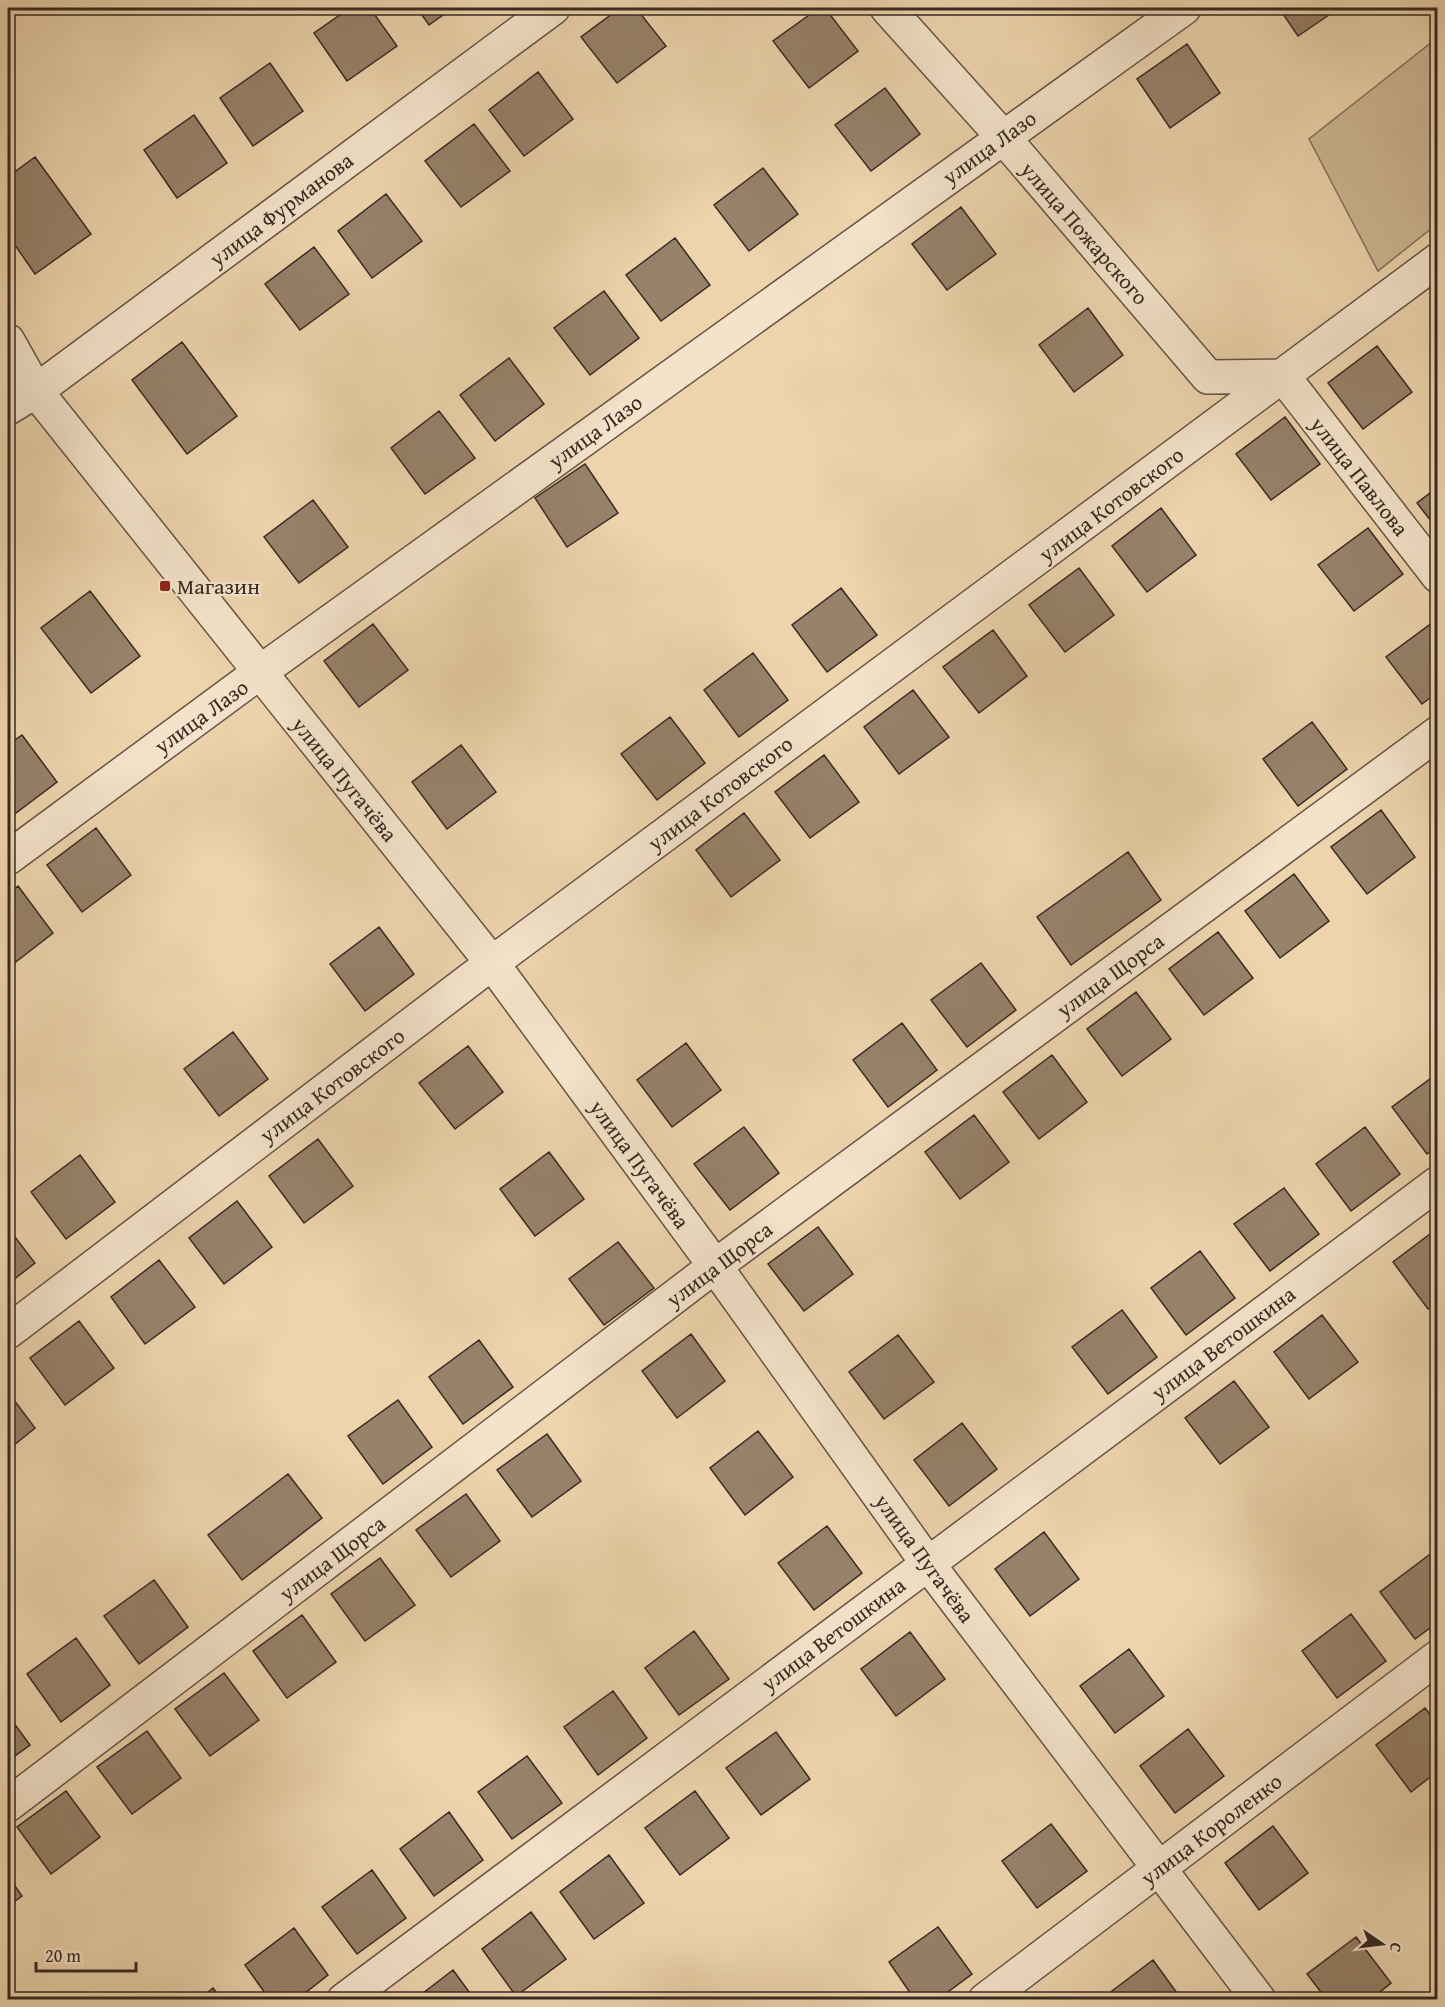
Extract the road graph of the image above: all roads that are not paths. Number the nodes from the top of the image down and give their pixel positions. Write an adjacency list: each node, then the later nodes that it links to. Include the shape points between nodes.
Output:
1 (553, 8): 8 (street, улица Фурманова)
2 (887, 8): 4 (street, улица Пожарского)
3 (1184, 8): 4 (street, улица Лазо)
4 (1003, 137): 7 (street, улица Пожарского, via 1208,377); 11 (street, улица Лазо)
5 (1437, 260): 7 (street, улица Котовского)
6 (8, 341): 8 (street, улица Пугачёва)
7 (1283, 376): 10 (street, улица Павлова); 14 (street, улица Котовского)
8 (36, 391): 9 (street, улица Фурманова); 11 (street, улица Пугачёва)
9 (8, 408)
10 (1437, 576)
11 (260, 672): 13 (street, улица Лазо); 14 (street, улица Пугачёва)
12 (1437, 733): 16 (street, улица Щорса)
13 (8, 858)
14 (492, 963): 16 (street, улица Пугачёва); 17 (street, улица Котовского)
15 (1437, 1183): 18 (street, улица Ветошкина)
16 (715, 1266): 18 (street, улица Пугачёва); 20 (street, улица Щорса)
17 (8, 1332)
18 (928, 1564): 21 (street, улица Пугачёва); 22 (street, улица Ветошкина)
19 (1437, 1657): 21 (street, улица Короленко)
20 (8, 1805)
21 (1160, 1868): 23 (street, улица Короленко); 24 (street, улица Пугачёва)
22 (344, 2000)
23 (985, 2000)
24 (1259, 2000)

